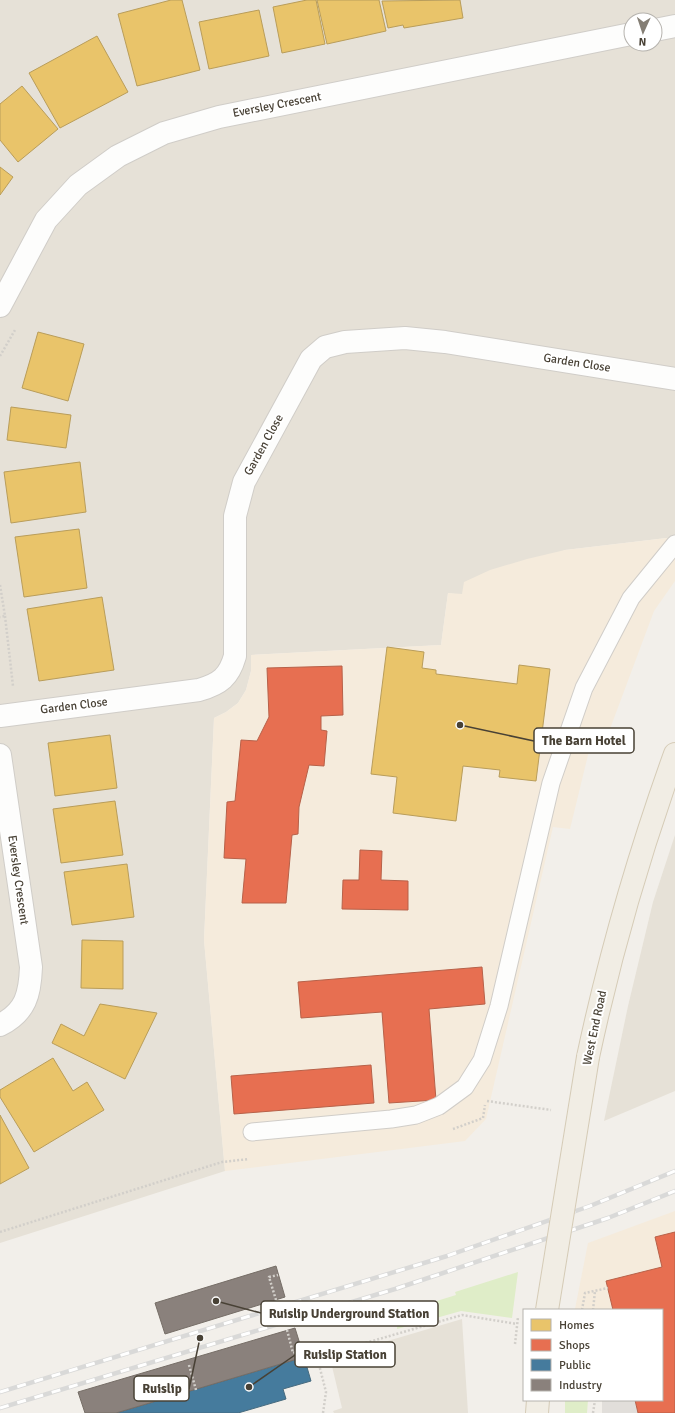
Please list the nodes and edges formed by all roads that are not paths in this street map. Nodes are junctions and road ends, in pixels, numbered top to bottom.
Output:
1 (675, 26) edge
2 (663, 28) edge
3 (623, 36) edge
4 (0, 306) edge
5 (675, 379) edge
6 (675, 544) edge
7 (0, 716) edge
8 (675, 754) edge
9 (0, 755) edge
10 (0, 1025) edge
11 (252, 1132) dead end
12 (547, 1309) edge
13 (538, 1401) edge
14 (537, 1413) edge

1 - 2 street
3 - 4 street, Eversley Crescent
5 - 7 street, Garden Close
6 - 11 lane
8 - 12 main road, West End Road, bridge
9 - 10 street, Eversley Crescent
13 - 14 main road

